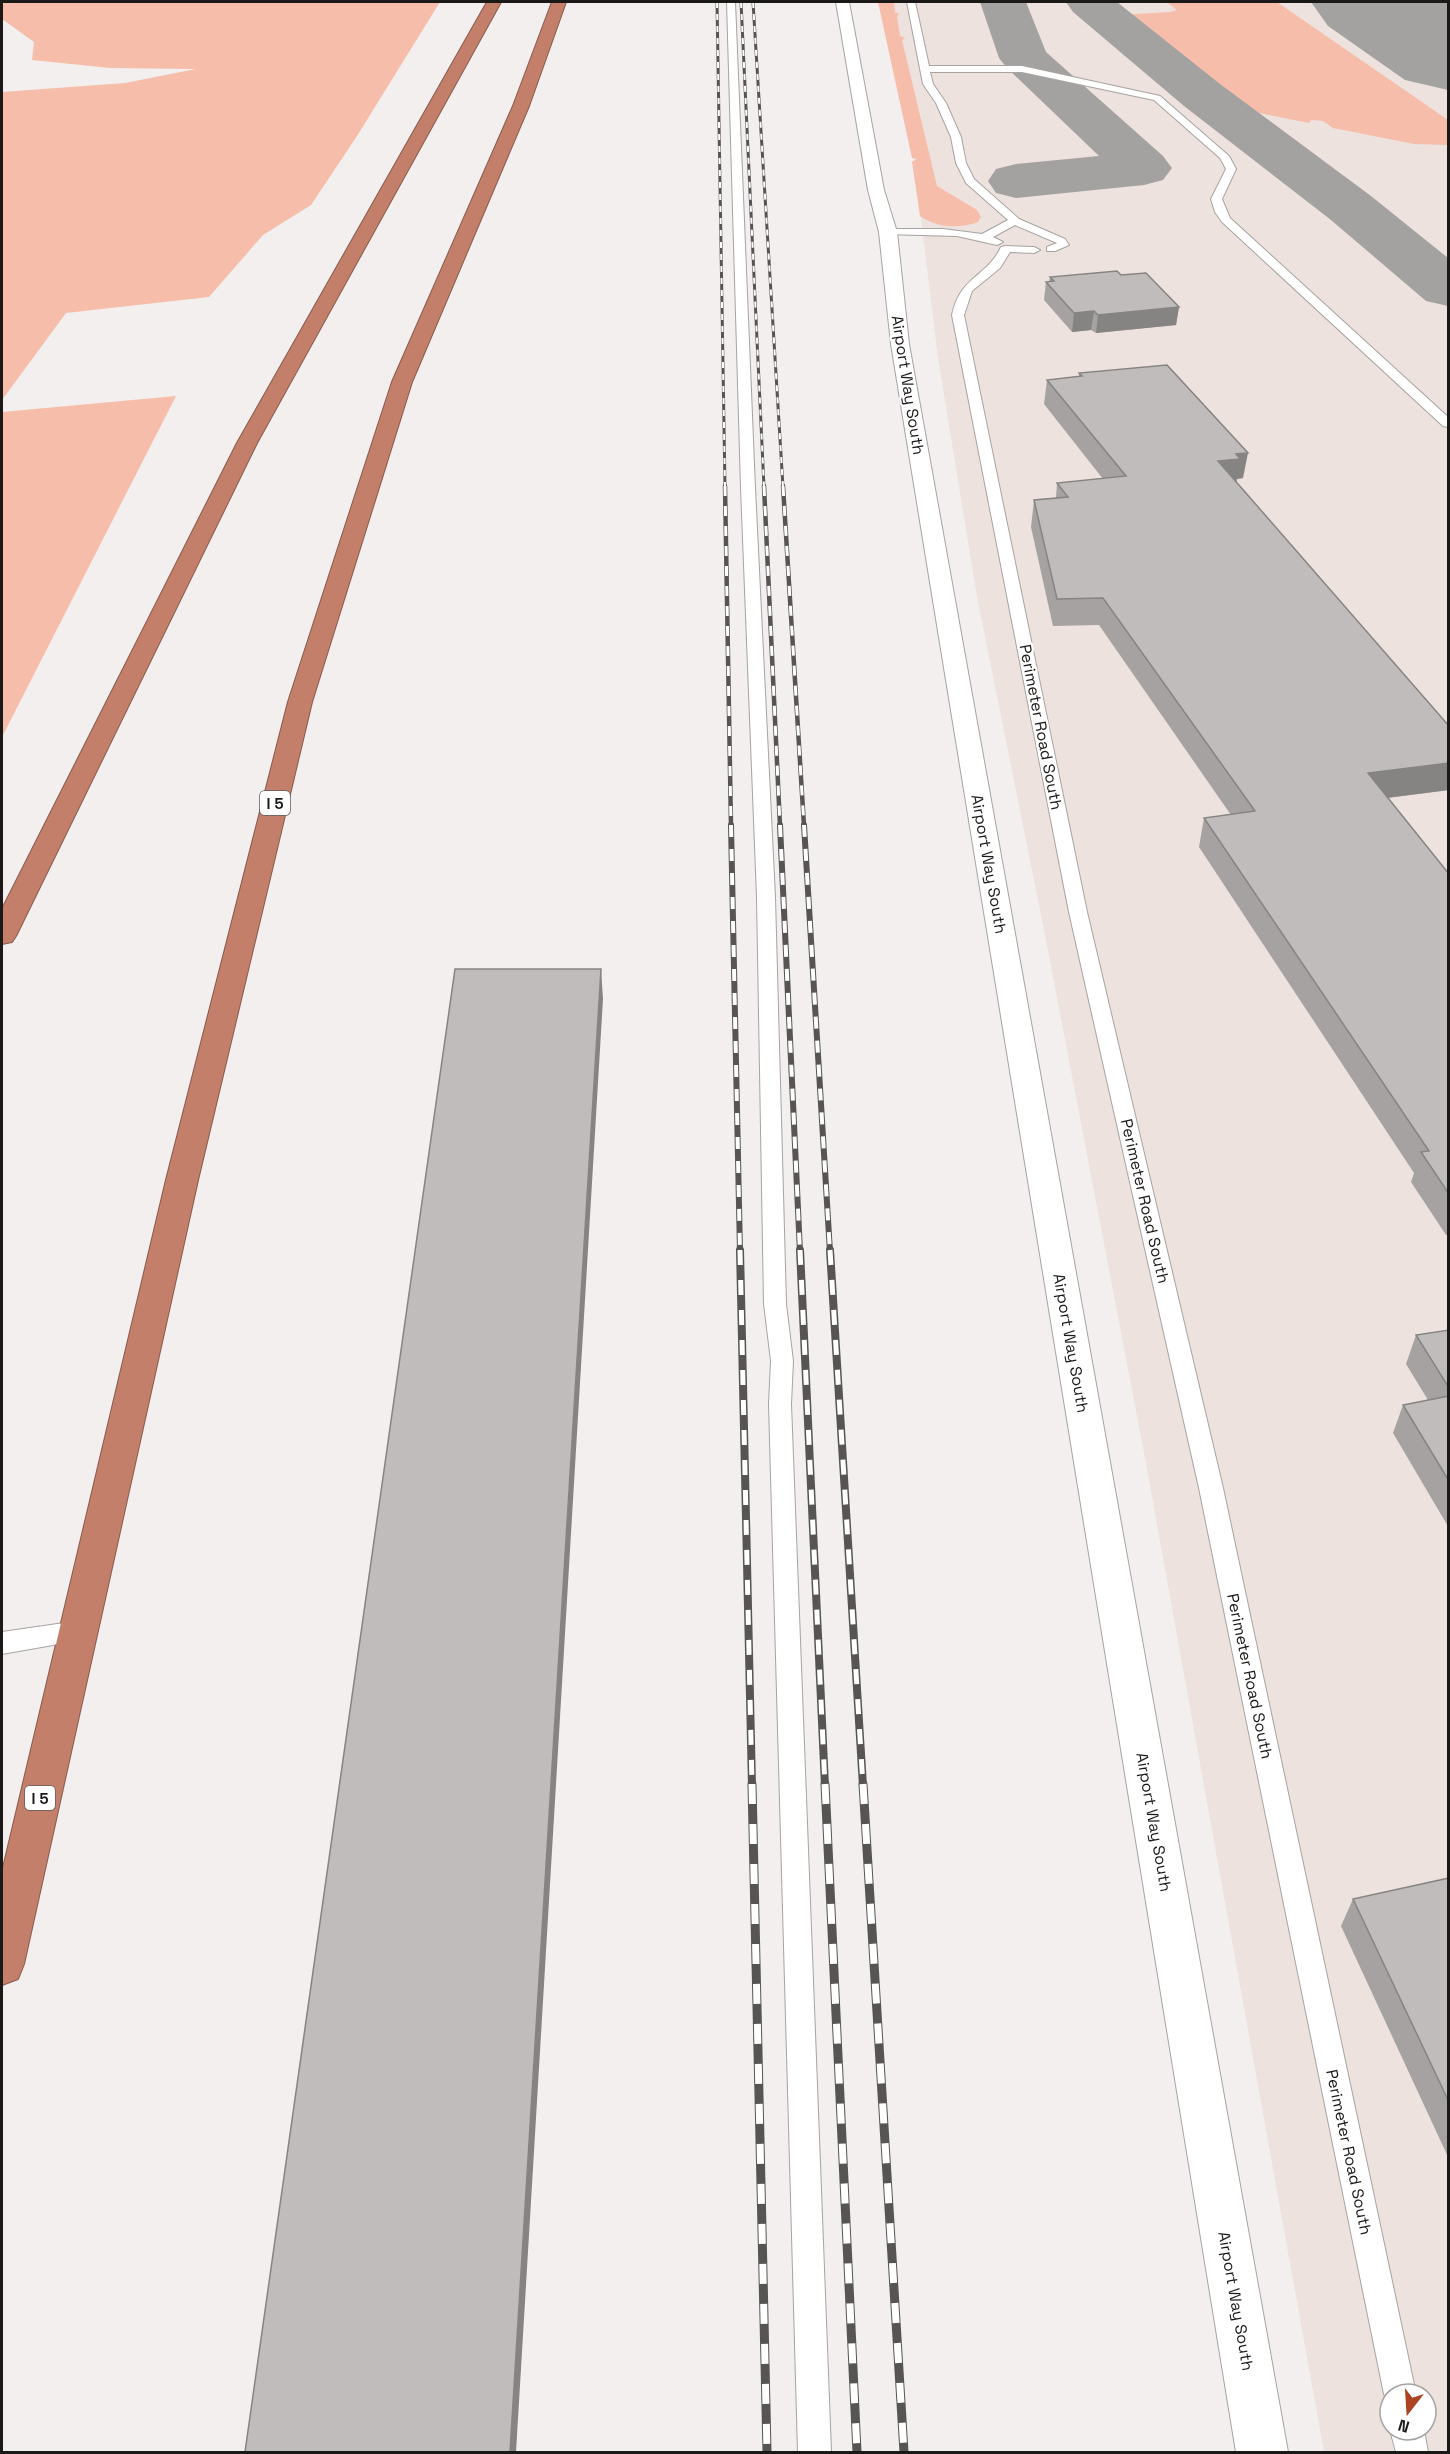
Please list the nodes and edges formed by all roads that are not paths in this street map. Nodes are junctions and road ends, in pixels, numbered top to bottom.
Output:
1 (494, 2) edge
2 (559, 2) edge
3 (731, 2) edge
4 (843, 2) edge
5 (911, 2) edge
6 (926, 74) junction
7 (891, 216) junction
8 (1015, 221) junction
9 (985, 237) junction
10 (1005, 249) junction
11 (1051, 249) dead end
12 (1034, 250) dead end
13 (1449, 423) edge
14 (2, 936) edge
15 (78, 1632) junction
16 (2, 1643) edge
17 (2, 1964) edge
18 (1397, 2382) edge
19 (815, 2452) edge
20 (1262, 2452) edge

1 - 14 highway
2 - 15 highway, I 5
3 - 19 lane
4 - 7 main road, Airport Way South
5 - 6 lane
6 - 8 lane
6 - 13 lane
7 - 9 lane
7 - 20 main road, Airport Way South
8 - 9 lane
8 - 11 lane
9 - 10 lane
10 - 12 lane
10 - 18 lane, Perimeter Road South
15 - 16 lane
15 - 17 highway, I 5

